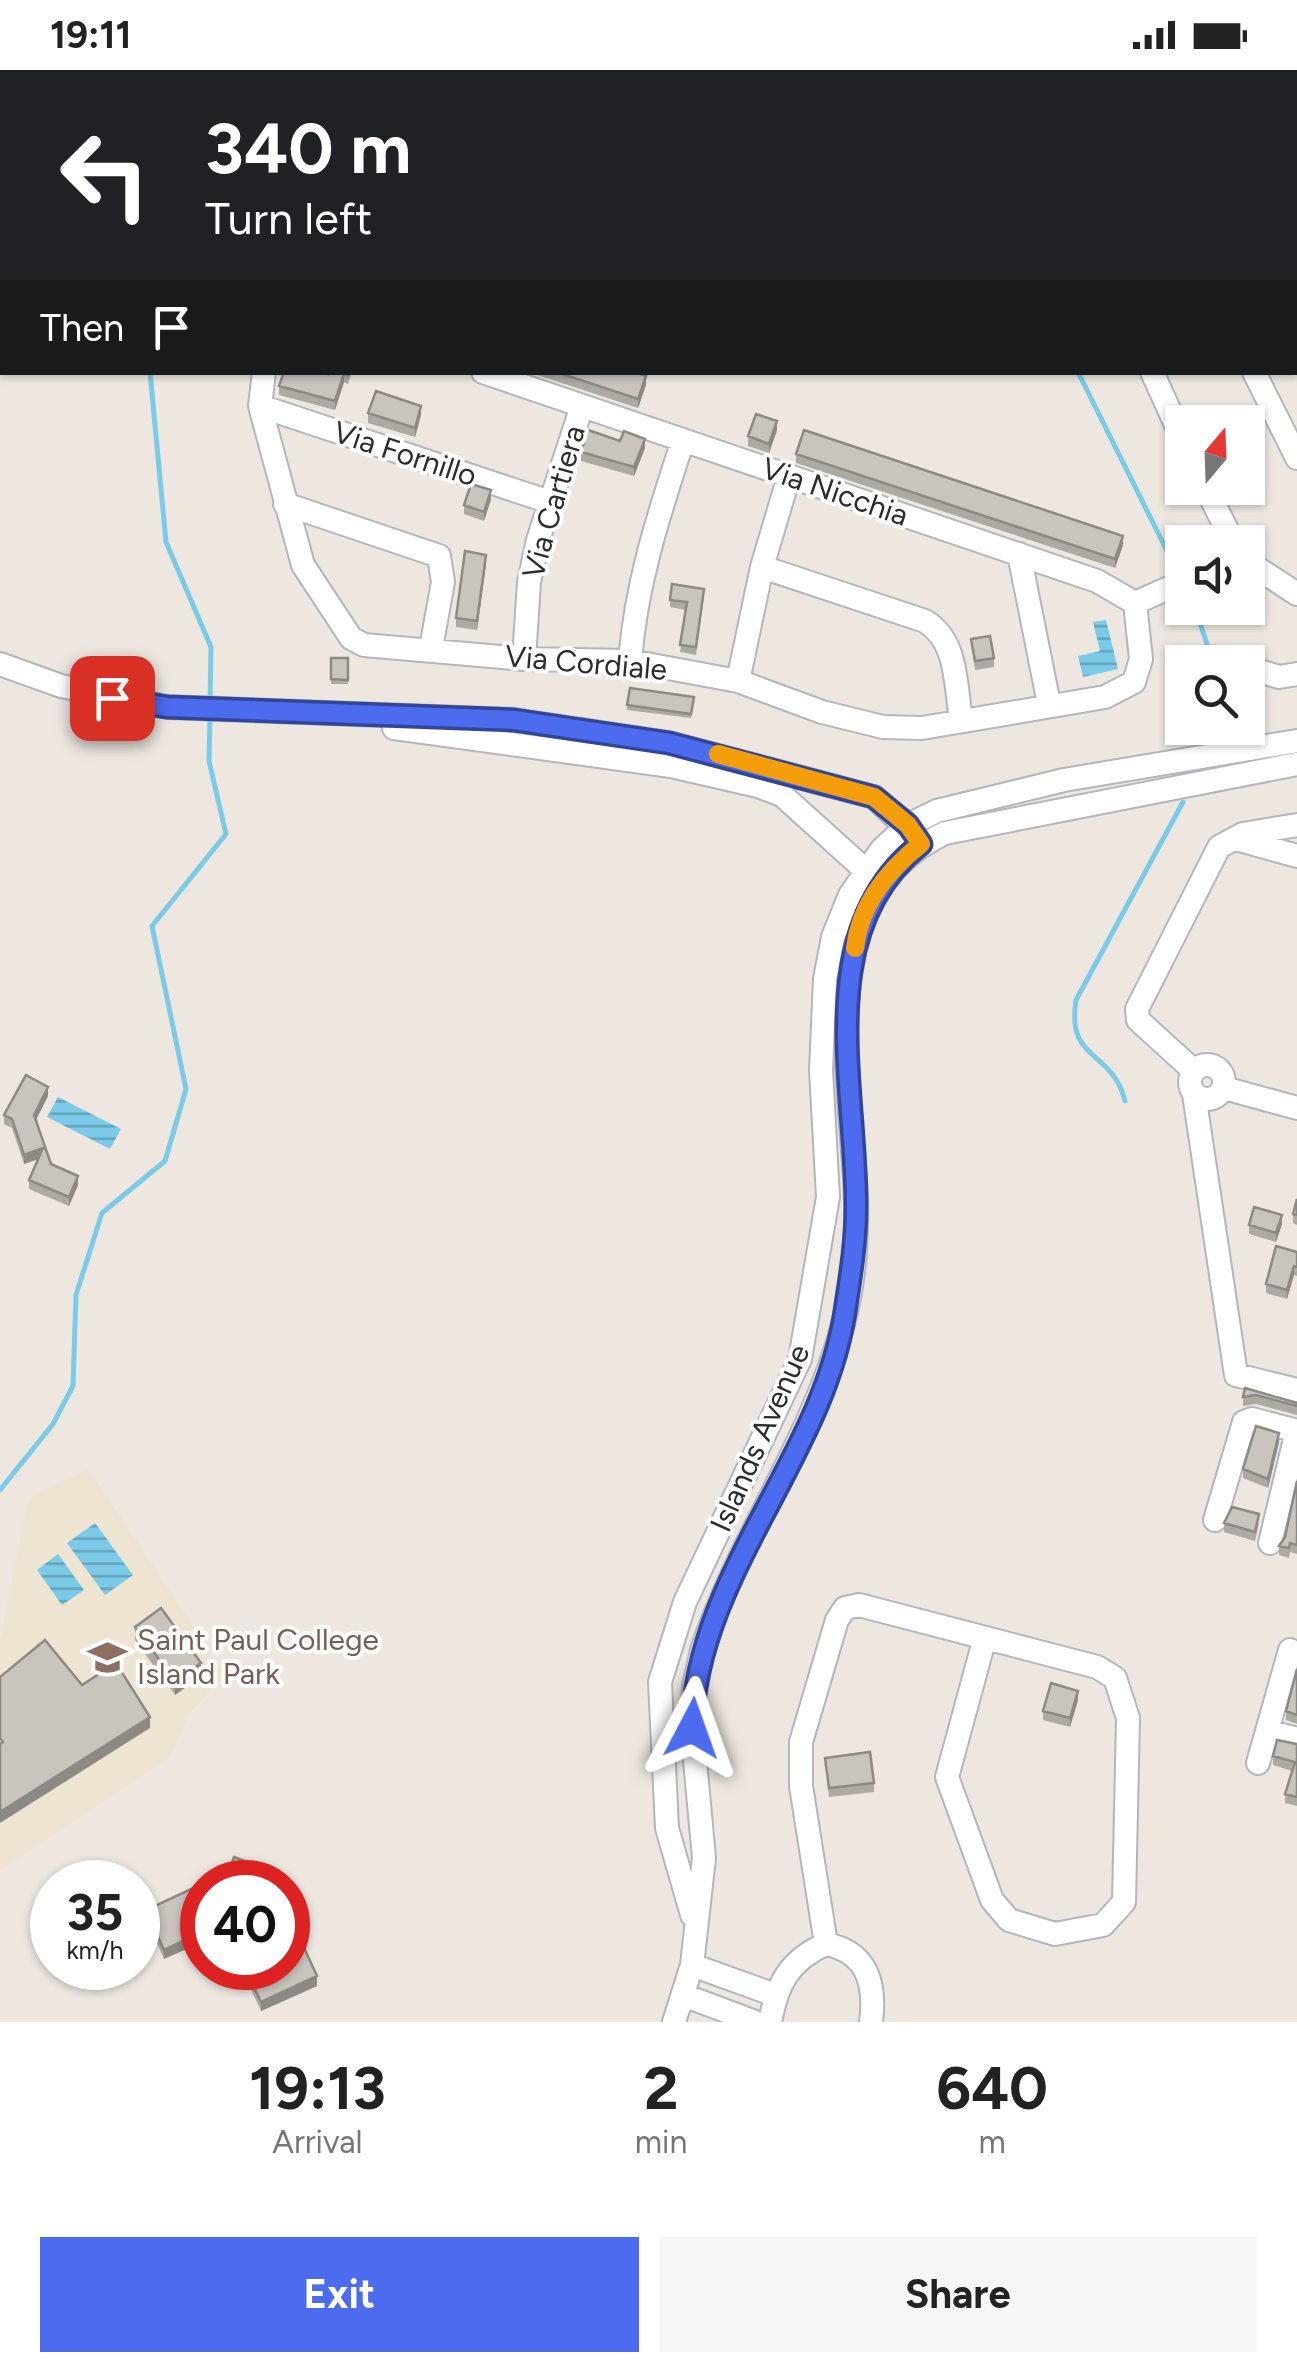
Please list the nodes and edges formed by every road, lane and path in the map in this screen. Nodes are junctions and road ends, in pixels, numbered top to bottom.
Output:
1 (264, 375) edge
2 (492, 375) edge
3 (1153, 375) edge
4 (1256, 375) edge
5 (1167, 405) edge
6 (260, 406) junction
7 (582, 406) junction
8 (683, 440) junction
9 (1297, 458) edge
10 (789, 476) junction
11 (550, 502) junction
12 (285, 504) junction
13 (1019, 554) junction
14 (762, 567) junction
15 (1265, 573) edge
16 (1165, 590) edge
17 (1297, 594) edge
18 (1135, 603) junction
19 (431, 648) junction
20 (524, 659) junction
21 (630, 661) junction
22 (0, 664) edge
23 (1265, 672) edge
24 (1297, 674) edge
25 (738, 681) junction
26 (1049, 704) junction
27 (961, 720) junction
28 (1297, 741) edge
29 (1297, 764) edge
30 (786, 785) junction
31 (1297, 824) edge
32 (914, 834) junction
33 (1233, 838) junction
34 (1297, 856) edge
35 (873, 877) junction
36 (1193, 1070) junction
37 (1224, 1088) junction
38 (1194, 1094) junction
39 (1297, 1108) edge
40 (1297, 1390) edge
41 (1297, 1431) edge
42 (1215, 1520) dead end
43 (1270, 1543) dead end
44 (984, 1640) junction
45 (1290, 1650) dead end
46 (1267, 1731) junction
47 (1297, 1739) edge
48 (1258, 1763) dead end
49 (694, 1923) junction
50 (826, 1944) junction
51 (692, 1965) junction
52 (775, 1994) junction
53 (686, 1996) junction
54 (674, 2022) edge
55 (755, 2022) edge
56 (770, 2022) edge
57 (871, 2022) edge

1 - 6 street, Via Cordiale
2 - 7 street, Via Nicchia
3 - 5 street
4 - 9 street
6 - 11 street, Via Fornillo
6 - 12 street, Via Cordiale
7 - 8 street, Via Nicchia
7 - 11 street, Via Cartiera
8 - 10 street, Via Nicchia
8 - 21 street
10 - 13 street, Via Nicchia
10 - 14 street
11 - 20 street, Via Cartiera
12 - 19 street, Via Cordiale
12 - 19 street
13 - 18 street, Via Nicchia
13 - 26 street
14 - 25 street
14 - 27 street
15 - 17 street
16 - 18 street
18 - 26 street, Via Cordiale
19 - 20 street, Via Cordiale
20 - 21 street, Via Cordiale
21 - 25 street, Via Cordiale
22 - 30 street
23 - 24 street
25 - 27 street, Via Cordiale
26 - 27 street, Via Cordiale
28 - 32 street, Islands Avenue
29 - 32 street, Islands Avenue
30 - 32 street
30 - 35 street
31 - 33 street
32 - 35 street, Islands Avenue
33 - 34 street
33 - 36 street
35 - 49 street, Islands Avenue
35 - 49 street, Islands Avenue
36 - 37 street
36 - 38 street
37 - 38 street
37 - 39 street
38 - 40 street
41 - 42 street
41 - 43 street
44 - 44 street
44 - 50 street
45 - 46 street
46 - 47 street
46 - 48 street
49 - 51 street, Islands Avenue
50 - 52 street
50 - 57 street
51 - 52 street
51 - 53 street, Islands Avenue
52 - 56 street
53 - 54 street, Islands Avenue
53 - 55 street

